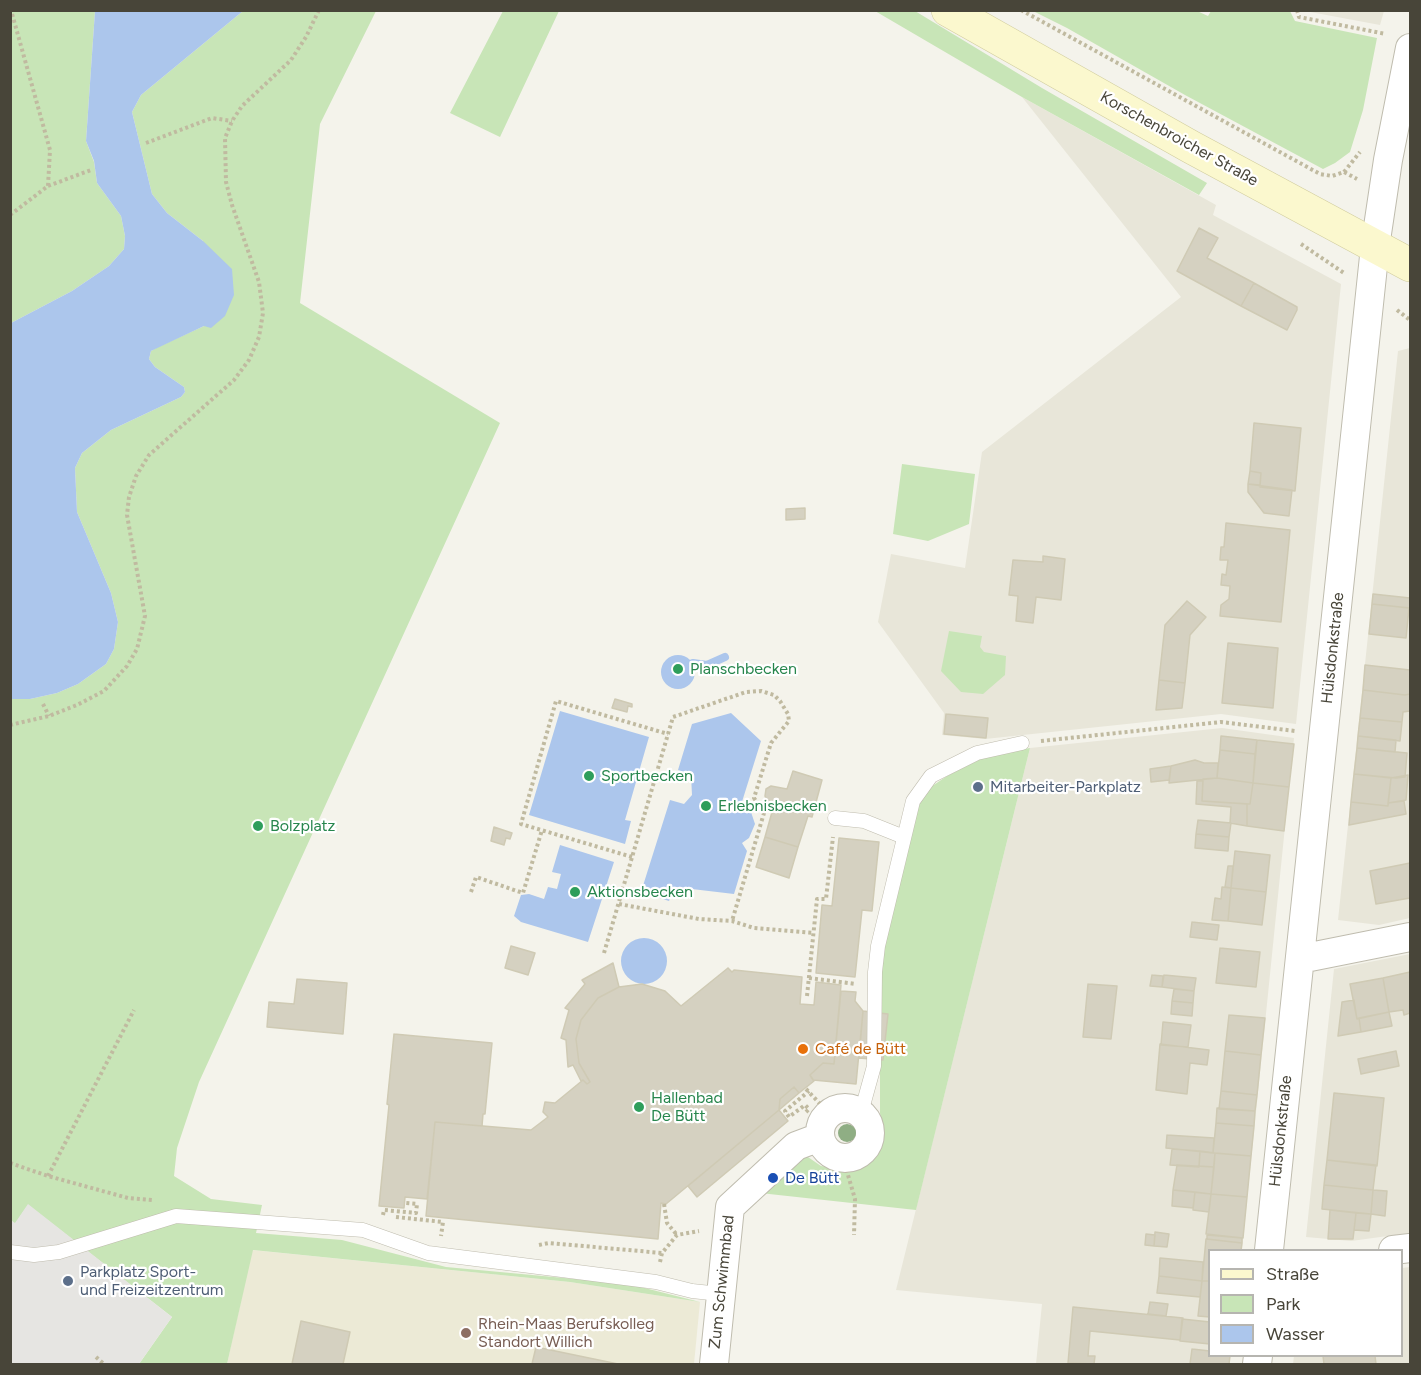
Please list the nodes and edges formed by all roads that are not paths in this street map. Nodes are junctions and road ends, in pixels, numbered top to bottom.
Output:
1 (948, 10) edge
2 (1402, 42) edge
3 (1375, 247) junction
4 (1410, 265) edge
5 (1022, 743) road end
6 (835, 818) road end
7 (904, 837) junction
8 (1410, 937) edge
9 (1300, 959) junction
10 (861, 1113) junction
11 (823, 1124) junction
12 (1269, 1249) edge
13 (10, 1251) edge
14 (720, 1294) junction
15 (714, 1365) edge

1 - 3 main road, Korschenbroicher Straße
2 - 3 street, Hülsdonkstraße
3 - 4 main road, Korschenbroicher Straße
3 - 9 street, Hülsdonkstraße
5 - 7 lane
6 - 7 lane
7 - 10 lane
8 - 9 street
9 - 12 street, Hülsdonkstraße
10 - 11 street
10 - 11 street
11 - 14 street, Zum Schwimmbad
13 - 14 lane
14 - 15 street, Zum Schwimmbad

